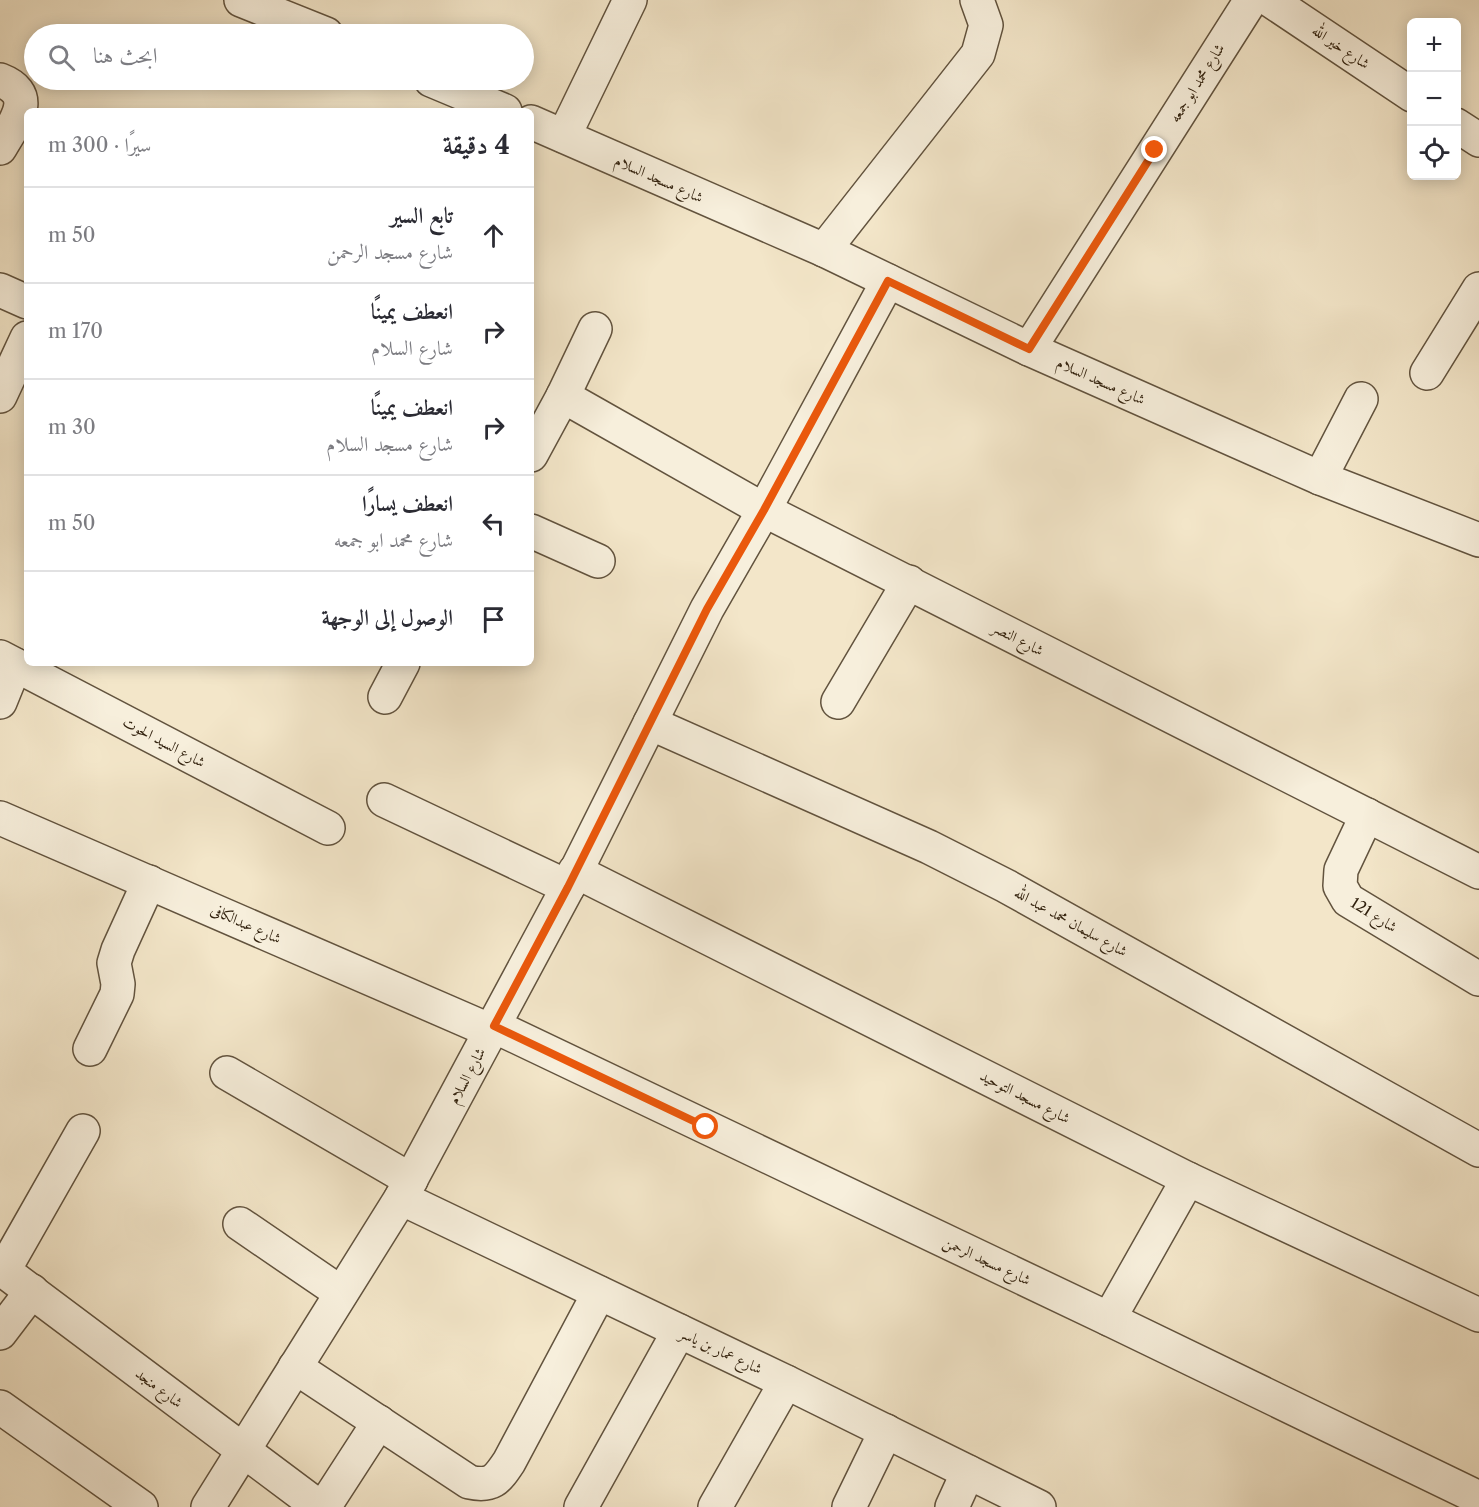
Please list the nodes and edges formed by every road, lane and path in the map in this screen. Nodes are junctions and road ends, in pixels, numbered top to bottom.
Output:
1 (242, 0) edge
2 (630, 0) edge
3 (977, 0) edge
4 (1251, 0) edge
5 (1270, 0) edge
6 (279, 7) edge
7 (309, 24) edge
8 (0, 80) edge
9 (455, 90) edge
10 (1407, 92) edge
11 (498, 108) edge
12 (534, 123) edge
13 (1458, 126) edge
14 (564, 136) junction
15 (1479, 140) edge
16 (0, 148) edge
17 (824, 250) junction
18 (888, 281) junction
19 (1479, 289) edge
20 (0, 290) edge
21 (24, 301) edge
22 (595, 329) dead end
23 (24, 344) edge
24 (1029, 349) junction
25 (1427, 373) dead end
26 (0, 396) edge
27 (563, 396) junction
28 (1361, 399) dead end
29 (534, 449) edge
30 (1320, 478) junction
31 (764, 510) junction
32 (534, 532) edge
33 (1479, 540) edge
34 (598, 561) dead end
35 (909, 582) junction
36 (8, 661) edge
37 (401, 666) edge
38 (385, 697) dead end
39 (0, 702) edge
40 (838, 702) dead end
41 (650, 723) junction
42 (384, 800) dead end
43 (1367, 815) junction
44 (0, 818) edge
45 (328, 828) dead end
46 (1477, 868) edge
47 (571, 879) junction
48 (149, 882) junction
49 (1479, 979) edge
50 (493, 1029) junction
51 (90, 1049) dead end
52 (227, 1073) dead end
53 (83, 1131) dead end
54 (1479, 1150) edge
55 (1188, 1179) junction
56 (406, 1189) junction
57 (240, 1224) dead end
58 (2, 1269) edge
59 (32, 1291) junction
60 (341, 1293) junction
61 (600, 1293) junction
62 (1479, 1315) edge
63 (1109, 1319) junction
64 (680, 1331) junction
65 (0, 1333) edge
66 (295, 1367) junction
67 (786, 1382) junction
68 (0, 1407) edge
69 (379, 1422) junction
70 (886, 1431) junction
71 (243, 1452) junction
72 (968, 1472) junction
73 (1479, 1498) edge
74 (141, 1507) edge
75 (208, 1507) edge
76 (319, 1507) edge
77 (324, 1507) edge
78 (581, 1507) edge
79 (715, 1507) edge
80 (849, 1507) edge
81 (952, 1507) edge
82 (1039, 1507) edge

1 - 6 street
2 - 14 street
3 - 17 street
4 - 24 street, شارع محمد ابو جمعه
5 - 10 street, شارع خير الله
6 - 7 street
8 - 16 street
9 - 11 street
12 - 14 street, شارع مسجد السلام
13 - 15 street
14 - 17 street, شارع مسجد السلام
17 - 18 street, شارع مسجد السلام
18 - 24 street, شارع مسجد السلام
18 - 31 street, شارع السلام
19 - 25 street
20 - 21 street
22 - 27 street
23 - 26 street
24 - 30 street, شارع مسجد السلام
27 - 29 street
27 - 31 street, شارع النصر
28 - 30 street
30 - 33 street, شارع مسجد السلام
31 - 35 street, شارع النصر
31 - 41 street, شارع السلام
32 - 34 street
35 - 40 street
35 - 43 street, شارع النصر
36 - 39 street
36 - 45 street, شارع السيد الحوت
37 - 38 street
41 - 47 street, شارع السلام
41 - 54 street, شارع سليمان محمد عبد الله
42 - 47 street, شارع مسجد التوحيد
43 - 46 street, شارع النصر
43 - 49 street, شارع 121
44 - 48 street, شارع عبدالكافى
47 - 50 street, شارع السلام
47 - 55 street, شارع مسجد التوحيد
48 - 50 street, شارع عبدالكافى
48 - 51 street
50 - 56 street, شارع السلام
50 - 63 street, شارع مسجد الرحمن
52 - 56 street, شارع عمار بن ياسر
53 - 58 street
55 - 62 street, شارع مسجد التوحيد
55 - 63 street
56 - 60 street, شارع السلام
56 - 61 street, شارع عمار بن ياسر
57 - 60 street
58 - 59 street, شارع منجد
59 - 65 street
59 - 71 street, شارع منجد
60 - 66 street, شارع السلام
61 - 64 street, شارع عمار بن ياسر
61 - 69 street
63 - 73 street, شارع مسجد الرحمن
64 - 67 street, شارع عمار بن ياسر
64 - 78 street
66 - 69 street
66 - 71 street, شارع السلام
67 - 70 street, شارع عمار بن ياسر
67 - 79 street
68 - 74 street
69 - 77 street
70 - 72 street, شارع عمار بن ياسر
70 - 80 street
71 - 75 street, شارع السلام
71 - 76 street, شارع منجد
72 - 81 street
72 - 82 street, شارع عمار بن ياسر

